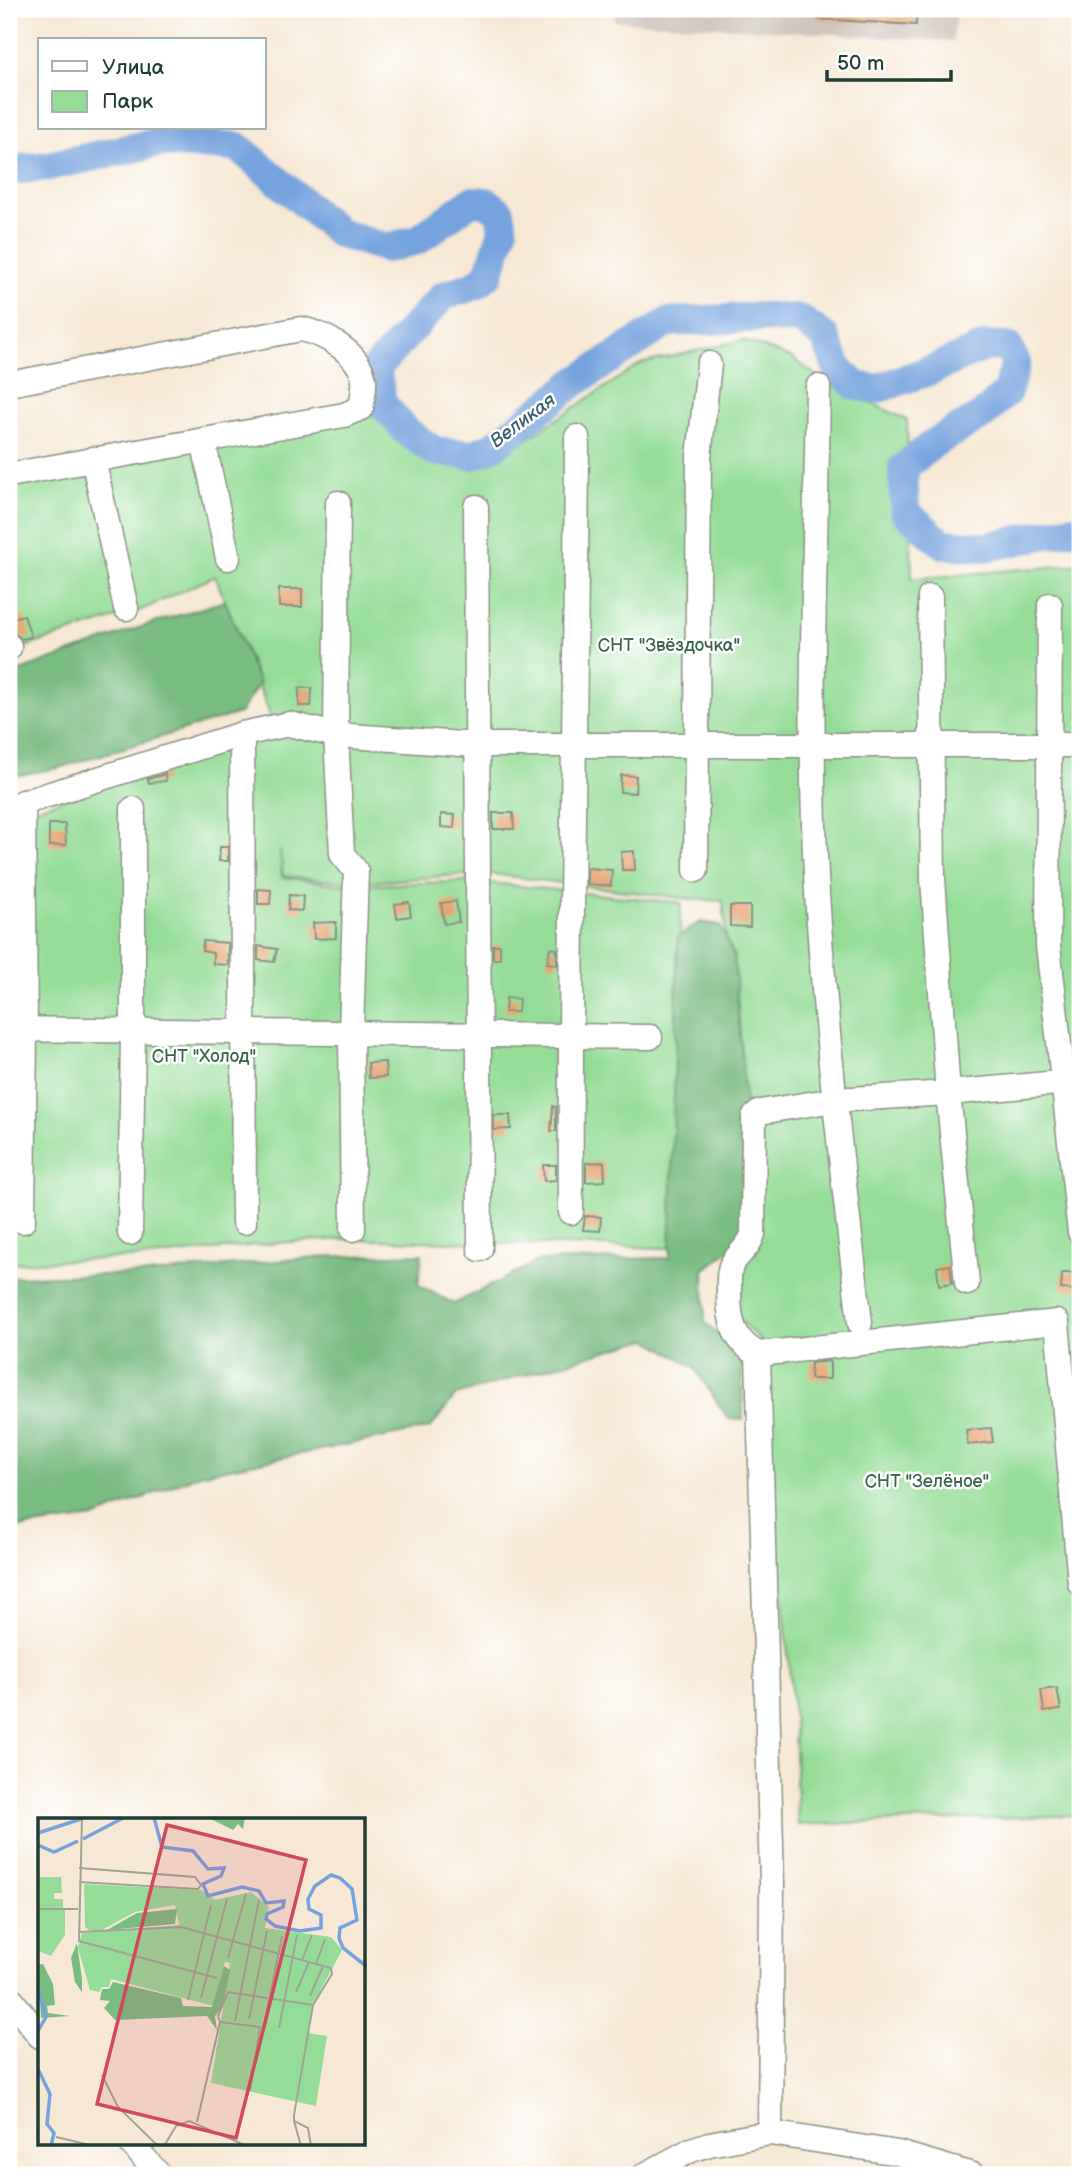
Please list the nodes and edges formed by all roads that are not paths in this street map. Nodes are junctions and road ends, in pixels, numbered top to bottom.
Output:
1 (709, 364) dead end
2 (9, 384) edge
3 (818, 387) dead end
4 (577, 437) dead end
5 (202, 440) junction
6 (93, 459) junction
7 (9, 475) edge
8 (338, 503) dead end
9 (476, 507) dead end
10 (228, 558) dead end
11 (930, 597) dead end
12 (1050, 605) dead end
13 (126, 608) dead end
14 (242, 734) junction
15 (336, 736) junction
16 (576, 744) junction
17 (697, 744) junction
18 (932, 744) junction
19 (476, 745) junction
20 (1050, 745) junction
21 (1080, 745) edge
22 (812, 747) junction
23 (16, 804) edge
24 (133, 808) dead end
25 (696, 870) dead end
26 (17, 1029) edge
27 (134, 1031) junction
28 (242, 1032) junction
29 (351, 1033) junction
30 (480, 1036) junction
31 (570, 1037) junction
32 (650, 1037) dead end
33 (1072, 1082) edge
34 (948, 1093) junction
35 (834, 1100) junction
36 (571, 1212) dead end
37 (23, 1222) dead end
38 (244, 1222) dead end
39 (353, 1229) dead end
40 (1080, 1232) edge
41 (130, 1233) dead end
42 (480, 1249) dead end
43 (967, 1283) dead end
44 (860, 1324) dead end
45 (758, 1354) junction
46 (1080, 1583) edge
47 (9, 1997) edge
48 (9, 2027) edge
49 (38, 2034) edge
50 (770, 2133) junction
51 (134, 2146) edge
52 (159, 2175) edge
53 (645, 2175) edge
54 (973, 2175) edge

1 - 17 street
2 - 5 street
3 - 22 street
4 - 16 street
5 - 6 street
5 - 10 street
6 - 7 street
6 - 13 street
8 - 15 street
9 - 19 street
11 - 18 street
12 - 20 street
14 - 15 street
14 - 23 street
14 - 28 street
15 - 19 street
15 - 29 street
16 - 17 street
16 - 19 street
16 - 31 street
17 - 22 street
17 - 25 street
18 - 20 street
18 - 22 street
18 - 34 street
19 - 30 street
20 - 21 street
20 - 33 street
22 - 35 street
23 - 26 street
24 - 27 street
26 - 27 street
26 - 37 street
27 - 28 street
27 - 41 street
28 - 29 street
28 - 38 street
29 - 30 street
29 - 39 street
30 - 31 street
30 - 42 street
31 - 32 street
31 - 36 street
33 - 34 street
33 - 40 street
34 - 35 street
34 - 43 street
35 - 44 street
35 - 45 street
45 - 46 street
45 - 50 street
47 - 49 street
48 - 49 street
50 - 53 street
50 - 54 street
51 - 52 street

